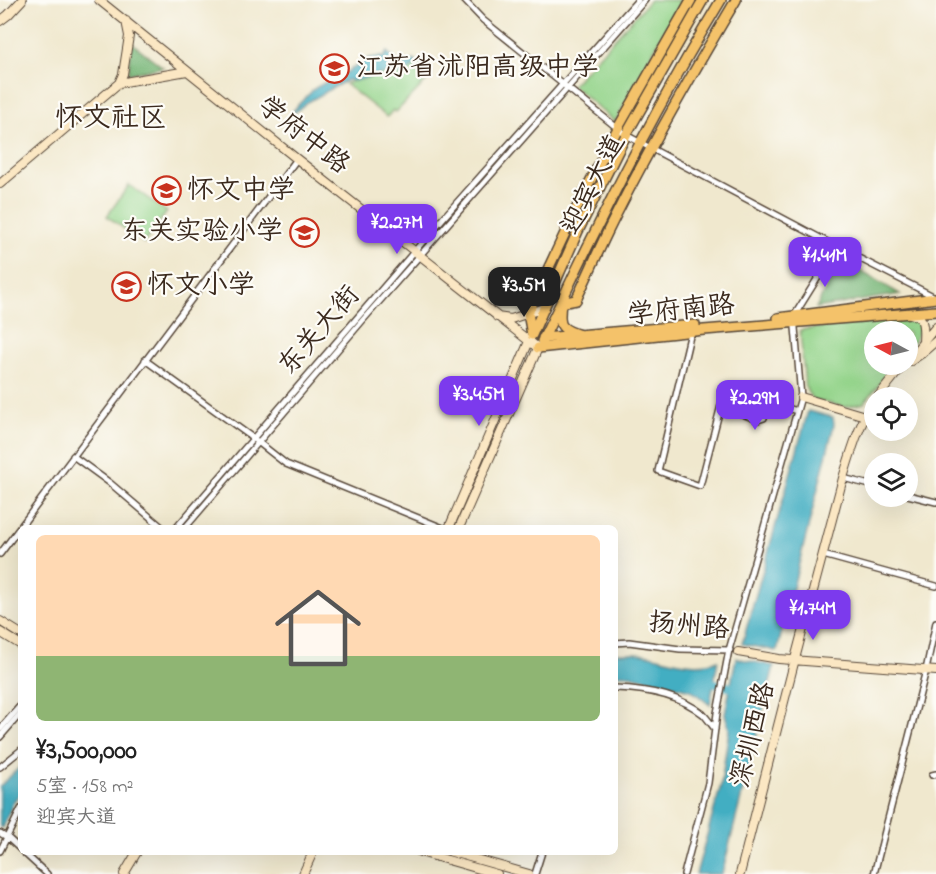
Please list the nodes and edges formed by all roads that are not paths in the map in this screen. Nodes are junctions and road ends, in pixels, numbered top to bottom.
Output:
1 (22, 0) edge
2 (99, 0) edge
3 (464, 0) edge
4 (638, 0) edge
5 (645, 0) edge
6 (691, 0) edge
7 (703, 0) edge
8 (721, 0) edge
9 (736, 0) edge
10 (0, 21) edge
11 (126, 21) junction
12 (188, 71) junction
13 (119, 83) junction
14 (565, 85) junction
15 (618, 128) junction
16 (626, 135) junction
17 (640, 143) junction
18 (651, 148) junction
19 (297, 159) junction
20 (0, 184) edge
21 (837, 247) junction
22 (418, 254) junction
23 (936, 298) edge
24 (561, 303) junction
25 (544, 308) junction
26 (936, 311) edge
27 (528, 314) junction
28 (908, 314) junction
29 (497, 317) junction
30 (795, 319) junction
31 (936, 327) edge
32 (691, 332) junction
33 (583, 336) junction
34 (543, 338) junction
35 (531, 339) junction
36 (936, 341) edge
37 (922, 343) junction
38 (538, 348) junction
39 (918, 348) edge
40 (918, 356) edge
41 (145, 360) junction
42 (896, 375) edge
43 (886, 387) edge
44 (801, 397) junction
45 (768, 402) junction
46 (721, 406) junction
47 (797, 411) junction
48 (864, 416) edge
49 (864, 419) edge
50 (255, 440) junction
51 (73, 456) junction
52 (843, 478) junction
53 (864, 483) edge
54 (918, 498) edge
55 (936, 502) edge
56 (22, 525) edge
57 (159, 525) edge
58 (179, 525) edge
59 (186, 525) edge
60 (436, 525) edge
61 (450, 525) edge
62 (460, 525) edge
63 (18, 530) edge
64 (0, 554) edge
65 (823, 555) junction
66 (936, 586) edge
67 (0, 621) edge
68 (936, 622) edge
69 (0, 632) edge
70 (18, 632) edge
71 (18, 643) edge
72 (618, 643) edge
73 (734, 651) junction
74 (795, 659) junction
75 (926, 670) junction
76 (936, 671) edge
77 (618, 688) edge
78 (18, 708) edge
79 (18, 716) edge
80 (0, 729) edge
81 (716, 729) junction
82 (0, 737) edge
83 (18, 752) edge
84 (0, 767) edge
85 (18, 815) edge
86 (0, 833) edge
87 (7, 837) junction
88 (18, 847) edge
89 (0, 851) edge
90 (26, 855) edge
91 (135, 855) edge
92 (312, 855) edge
93 (430, 855) edge
94 (462, 855) edge
95 (541, 855) edge
96 (47, 874) edge
97 (124, 874) edge
98 (303, 874) edge
99 (497, 874) edge
100 (529, 874) edge
101 (535, 874) edge
102 (684, 874) edge
103 (740, 874) edge
104 (874, 874) edge

1 - 10 street
2 - 11 street, 学府中路
3 - 14 street
4 - 14 street, 东关大街
5 - 14 street, 东关大街
6 - 15 main road
7 - 16 main road, 迎宾大道
8 - 17 main road, 迎宾大道
9 - 18 main road
11 - 12 street, 学府中路
11 - 13 street
12 - 13 street
12 - 19 street, 学府中路
13 - 20 street
14 - 15 street
14 - 22 street, 东关大街
15 - 16 street
15 - 27 main road
16 - 17 street
16 - 25 main road, 迎宾大道
17 - 18 street
17 - 24 main road, 迎宾大道
18 - 21 street
18 - 24 main road
19 - 22 street, 学府中路
19 - 41 street
21 - 23 street
21 - 30 street
22 - 29 street, 学府中路
22 - 50 street, 东关大街
23 - 30 main road, 学府南路
24 - 33 main road
24 - 34 main road, 迎宾大道
25 - 27 street
25 - 35 main road, 迎宾大道
26 - 28 main road, 学府南路
27 - 29 street
27 - 35 main road
28 - 30 main road, 学府南路
28 - 37 street
29 - 35 street, 学府中路
30 - 32 main road, 学府南路
30 - 33 main road, 学府南路
30 - 44 street
31 - 37 street, 深圳西路
32 - 38 main road, 学府南路
32 - 46 street
33 - 34 main road, 学府南路
34 - 35 street
34 - 38 main road, 迎宾大道
35 - 38 street
35 - 61 street, 迎宾大道
36 - 40 street
37 - 39 street, 深圳西路
38 - 62 street, 迎宾大道
41 - 50 street
41 - 51 street
42 - 43 street, 深圳西路
44 - 47 street
44 - 48 street
45 - 46 street
45 - 46 street
45 - 47 street
47 - 73 street
49 - 52 street, 深圳西路
50 - 58 street, 东关大街
50 - 59 street, 东关大街
50 - 60 street
51 - 56 street
51 - 57 street
52 - 53 street
52 - 65 street, 深圳西路
54 - 55 street
63 - 64 street
65 - 66 street
65 - 74 street, 深圳西路
67 - 70 street
68 - 75 street
69 - 71 street
72 - 73 street, 扬州路
73 - 74 street, 扬州路
73 - 81 street
74 - 75 street, 扬州路
74 - 103 street, 深圳西路
75 - 76 street, 扬州路
75 - 104 street
77 - 81 street
78 - 80 street
79 - 82 street
81 - 102 street
83 - 84 street
85 - 87 street
86 - 87 street
87 - 88 street
87 - 89 street
90 - 96 street
91 - 97 street
92 - 98 street
93 - 99 street
94 - 100 street
95 - 101 street

